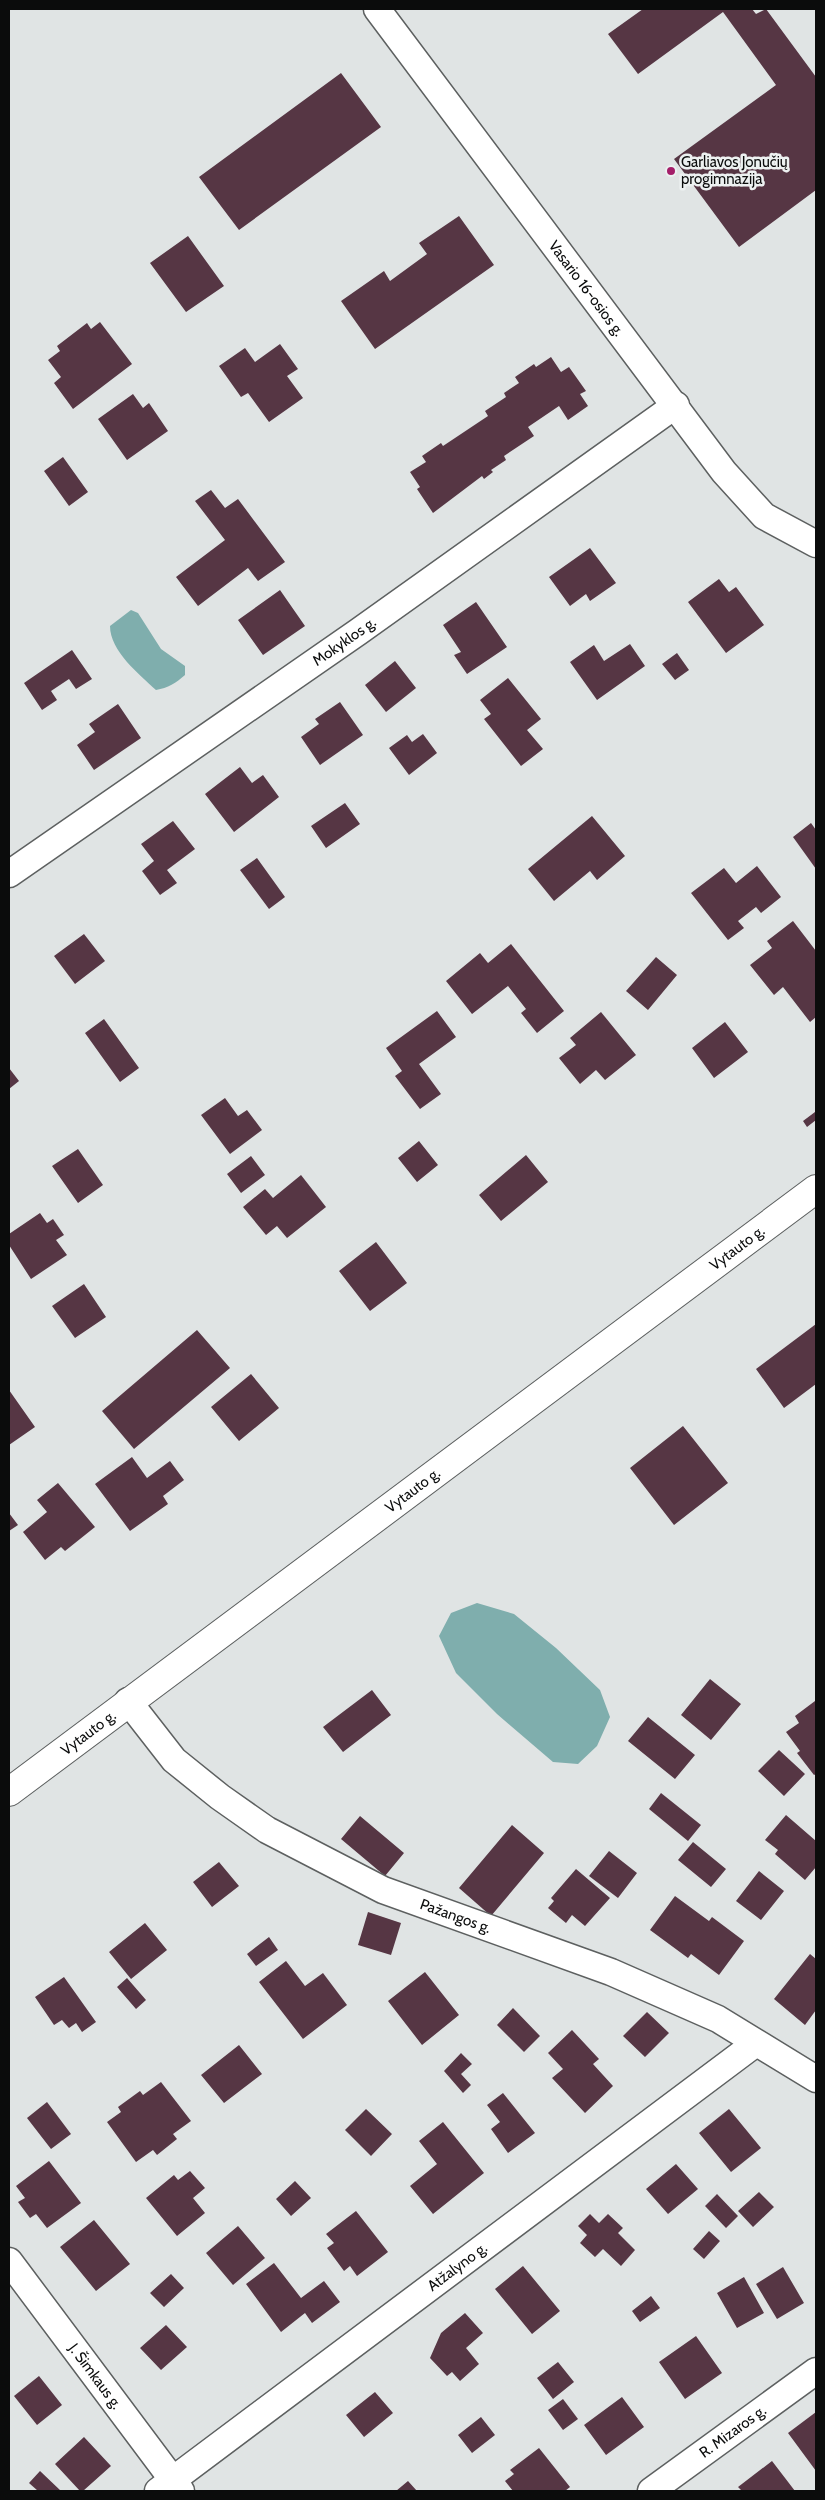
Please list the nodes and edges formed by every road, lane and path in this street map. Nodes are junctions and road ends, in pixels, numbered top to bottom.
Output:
1 (377, 9) edge
2 (676, 405) junction
3 (816, 544) edge
4 (9, 874) edge
5 (816, 1189) edge
6 (128, 1701) junction
7 (9, 1792) edge
8 (756, 2042) junction
9 (816, 2079) edge
10 (9, 2261) edge
11 (816, 2371) edge
12 (170, 2488) edge
13 (651, 2491) edge

1 - 2 street, Vasario 16-osios g.
2 - 3 street, Vasario 16-osios g.
2 - 4 street, Mokyklos g.
5 - 6 main road, Vytauto g.
6 - 7 main road, Vytauto g.
6 - 8 street, Pažangos g.
8 - 9 street, Pažangos g.
8 - 12 street, Atžalyno g.
10 - 12 street, J. Šimkaus g.
11 - 13 street, R. Mizaros g.

